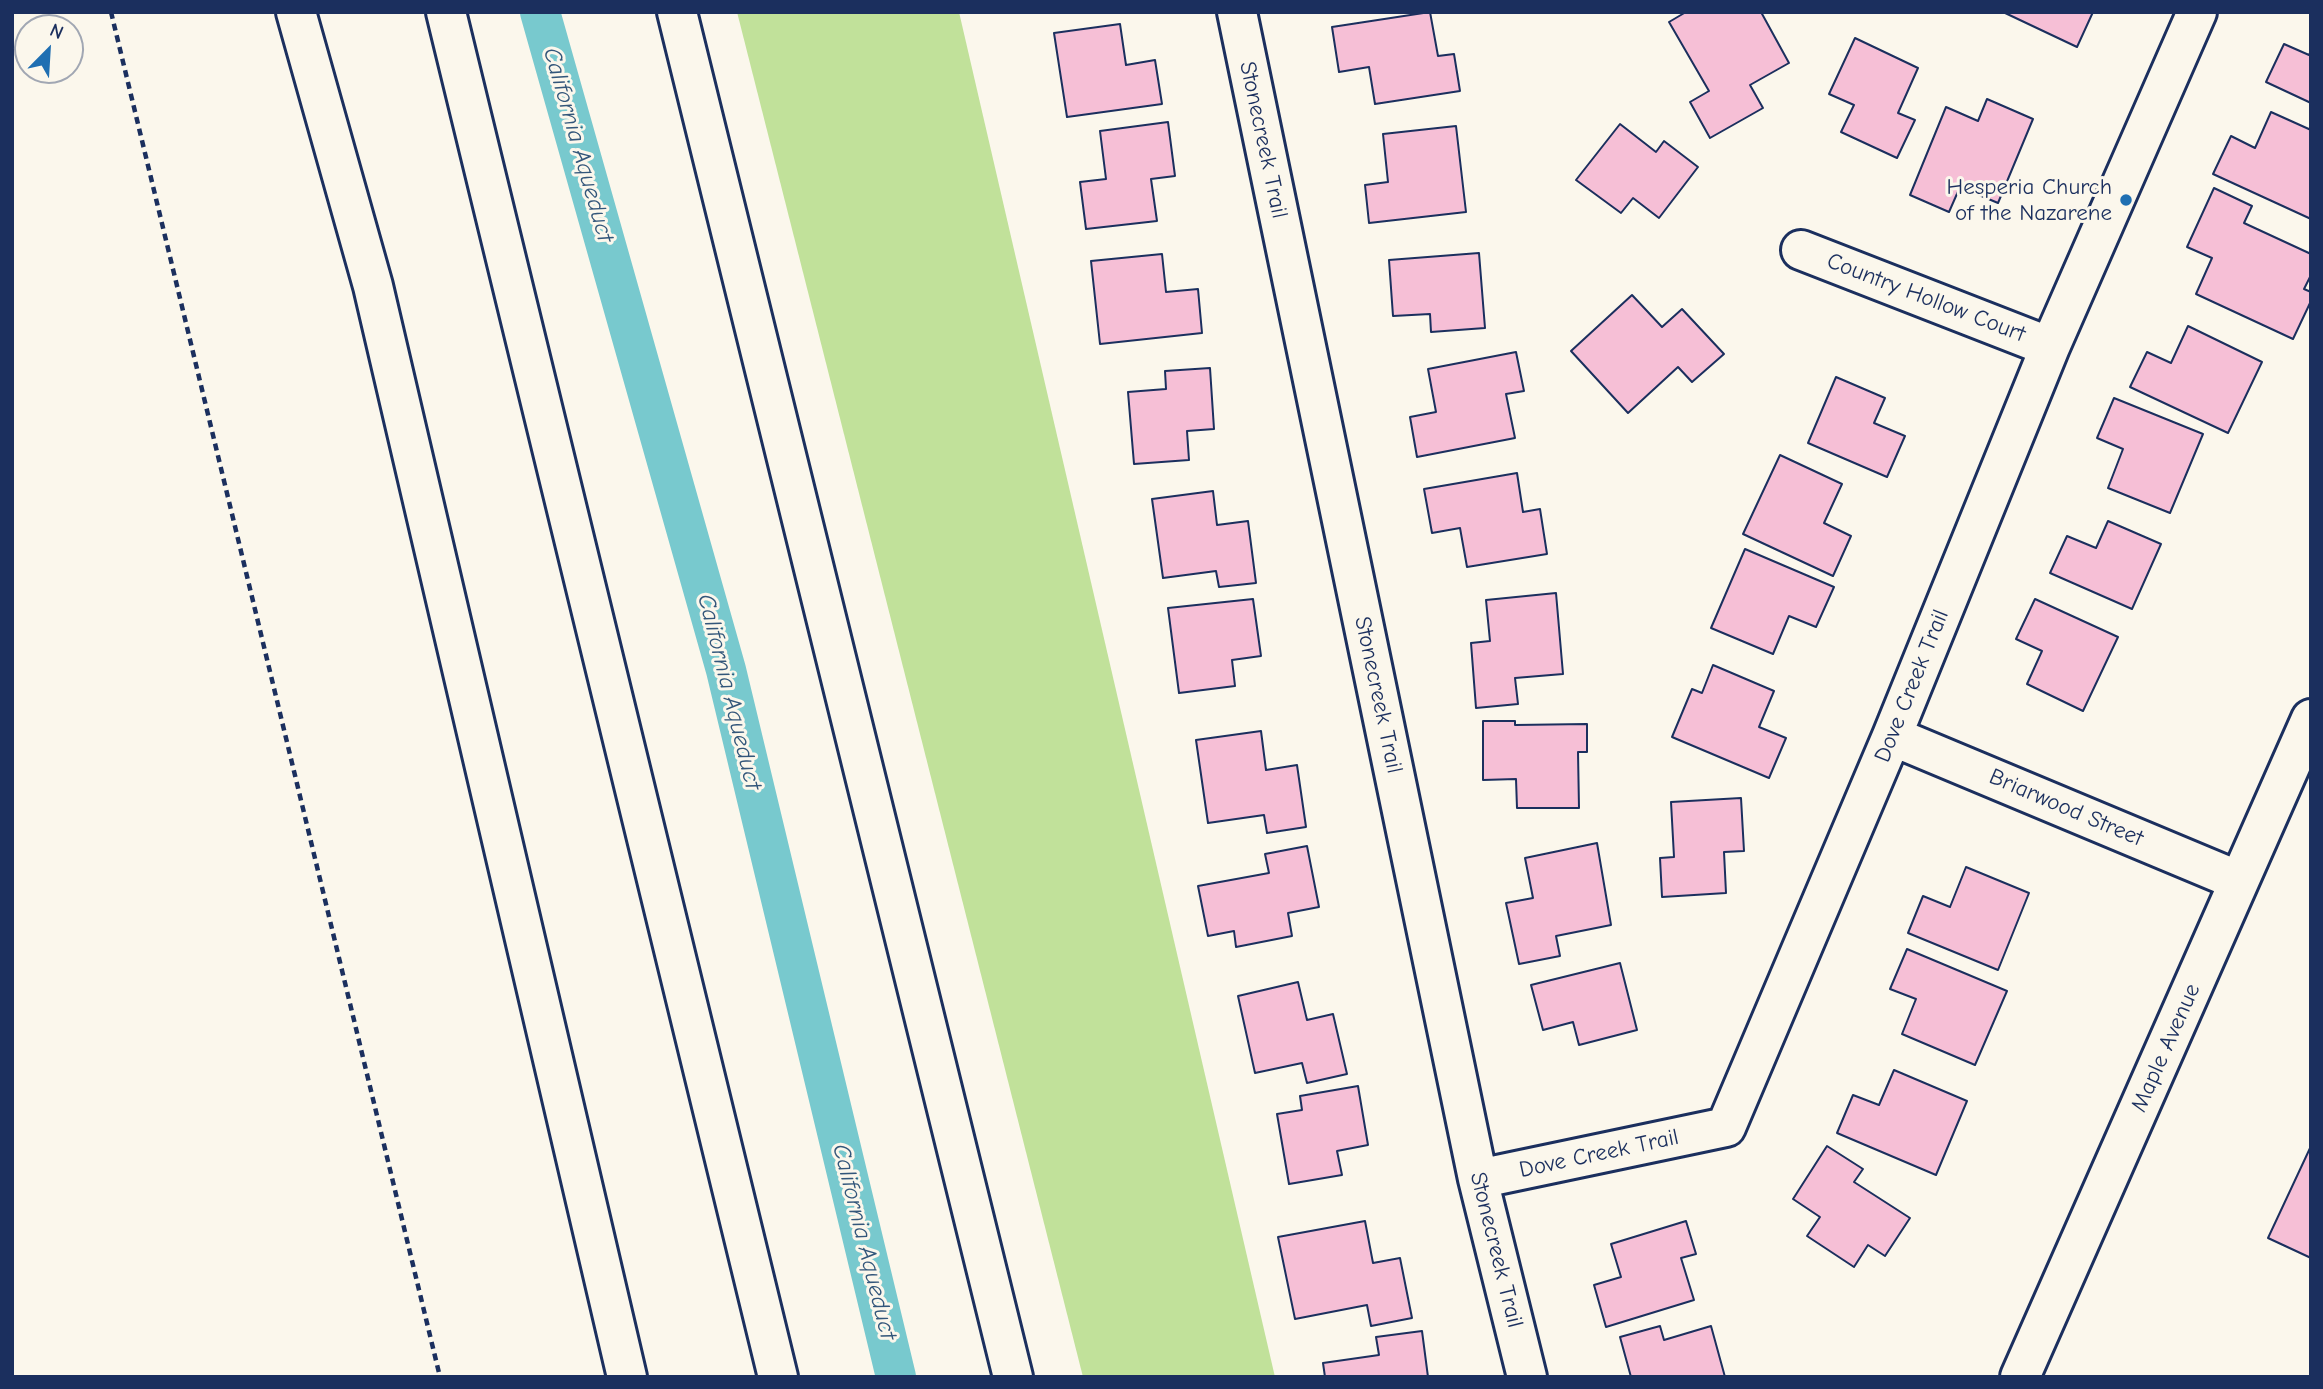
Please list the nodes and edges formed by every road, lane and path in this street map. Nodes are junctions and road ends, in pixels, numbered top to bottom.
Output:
1 (111, 12) edge
2 (296, 12) edge
3 (446, 12) edge
4 (677, 12) edge
5 (1237, 12) edge
6 (2197, 12) edge
7 (1801, 250) dead end
8 (2050, 346) junction
9 (2311, 719) edge
10 (1892, 736) junction
11 (2239, 881) junction
12 (1478, 1179) junction
13 (440, 1377) edge
14 (627, 1377) edge
15 (778, 1377) edge
16 (1013, 1377) edge
17 (1527, 1377) edge
18 (2020, 1377) edge

1 - 13 path
2 - 14 street
3 - 15 street
4 - 16 street
5 - 12 street, Stonecreek Trail
6 - 8 street, Dove Creek Trail
7 - 8 street, Country Hollow Court
8 - 10 street, Dove Creek Trail
9 - 11 street, Maple Avenue
10 - 11 street, Briarwood Street
10 - 12 street, Dove Creek Trail
11 - 18 street, Maple Avenue
12 - 17 street, Stonecreek Trail

